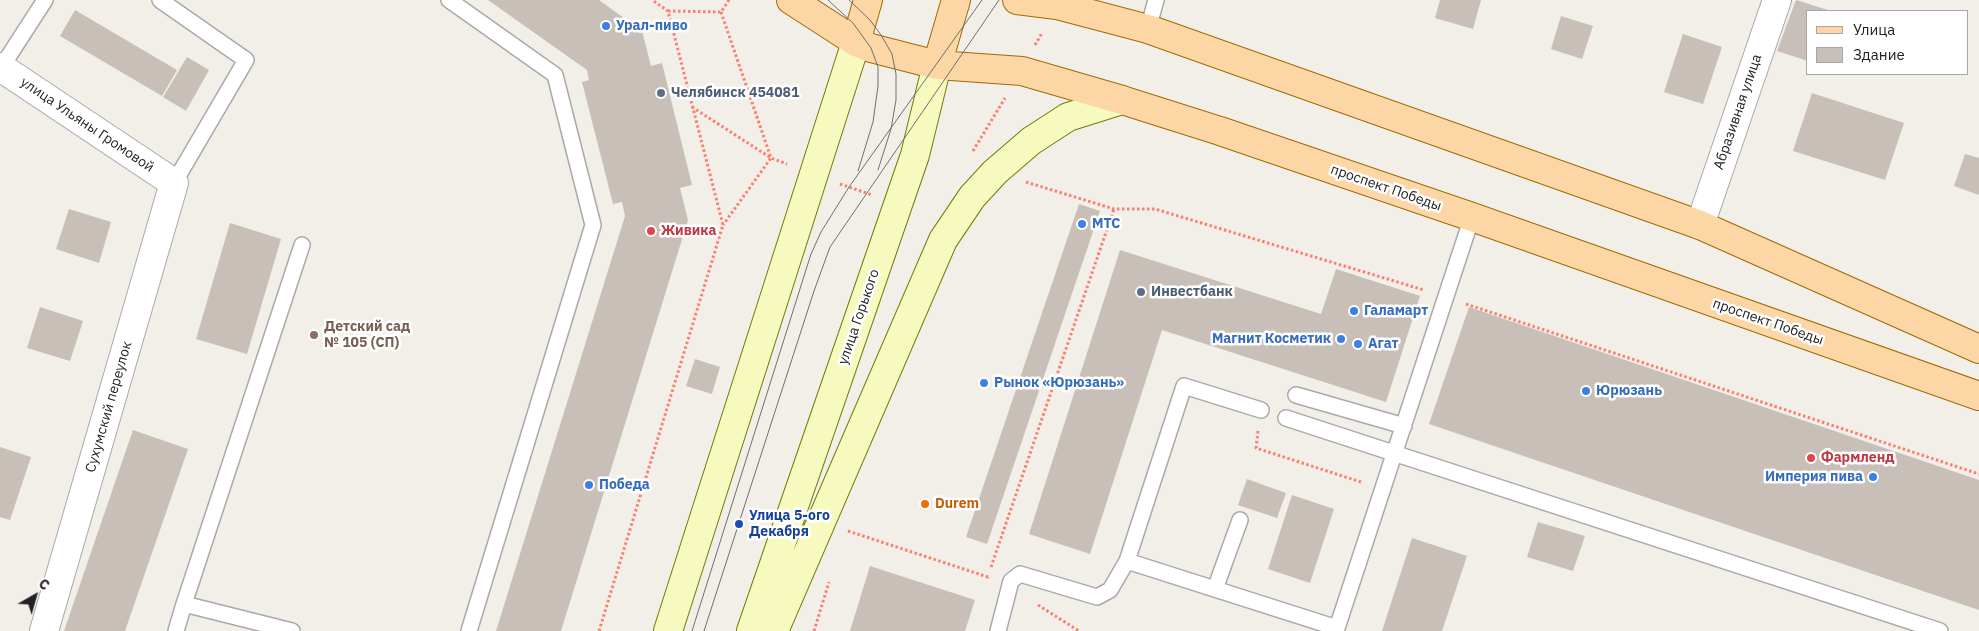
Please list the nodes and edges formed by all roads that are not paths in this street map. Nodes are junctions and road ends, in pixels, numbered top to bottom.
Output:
1 (45, 0) edge
2 (160, 0) edge
3 (449, 0) edge
4 (791, 0) edge
5 (868, 0) edge
6 (956, 0) edge
7 (1017, 0) edge
8 (1156, 0) edge
9 (1777, 0) edge
10 (1148, 29) junction
11 (856, 42) junction
12 (937, 65) junction
13 (1, 68) edge
14 (1122, 100) junction
15 (174, 183) junction
16 (1472, 217) junction
17 (1700, 225) junction
18 (302, 244) dead end
19 (1979, 349) edge
20 (1296, 395) dead end
21 (1979, 396) edge
22 (1261, 410) road end
23 (1286, 418) dead end
24 (1404, 426) junction
25 (1395, 453) junction
26 (1240, 520) dead end
27 (1127, 562) junction
28 (1214, 589) junction
29 (184, 604) junction
30 (1337, 630) edge
31 (44, 631) edge
32 (176, 631) edge
33 (292, 631) edge
34 (469, 631) edge
35 (668, 631) edge
36 (751, 631) edge
37 (774, 631) edge
38 (998, 631) edge
39 (1940, 631) edge

1 - 13 lane
2 - 15 lane
3 - 34 lane
4 - 11 main road, проспект Победы
5 - 11 main road
6 - 12 main road, улица Горького
7 - 10 main road
8 - 10 lane
9 - 17 street, Абразивная улица
10 - 17 main road
11 - 12 main road, проспект Победы
11 - 35 main road
12 - 14 main road, проспект Победы
12 - 36 main road, улица Горького
13 - 15 street, улица Ульяны Громовой
14 - 16 main road, проспект Победы
14 - 37 main road
15 - 31 street, Сухумский переулок
16 - 21 main road, проспект Победы
16 - 24 lane
17 - 19 main road
18 - 29 lane
20 - 24 lane
22 - 27 lane
23 - 25 lane
24 - 25 lane
25 - 30 lane
25 - 39 lane
26 - 28 lane
27 - 28 lane
27 - 38 lane
28 - 30 lane
29 - 32 lane
29 - 33 lane

